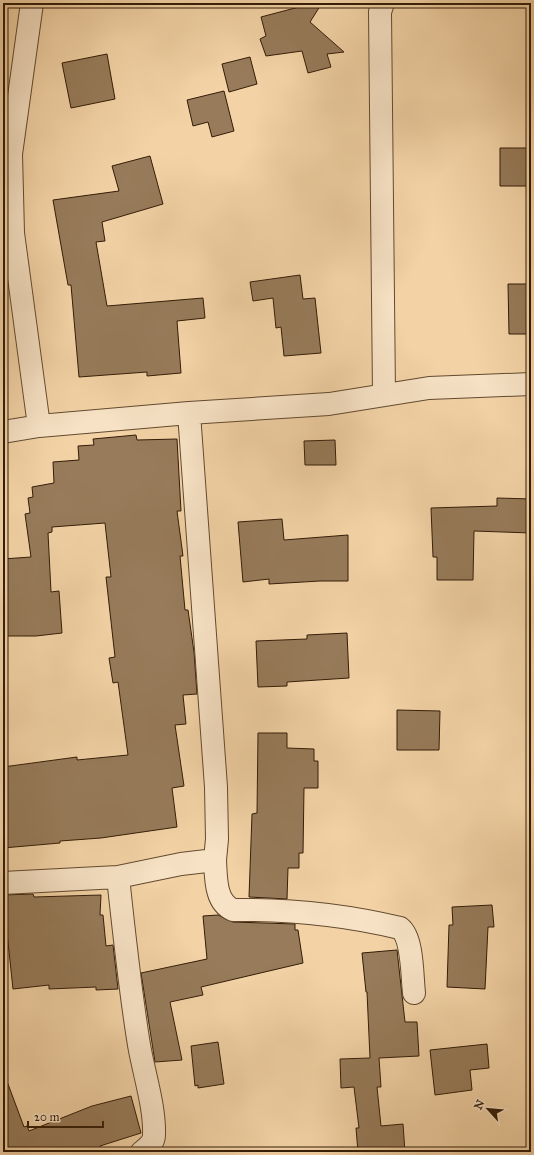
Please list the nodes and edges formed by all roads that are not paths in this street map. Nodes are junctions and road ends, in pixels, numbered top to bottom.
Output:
1 (32, 3) edge
2 (382, 3) edge
3 (3, 123) edge
4 (11, 154) junction
5 (531, 384) edge
6 (384, 394) junction
7 (189, 413) junction
8 (39, 426) junction
9 (3, 432) edge
10 (215, 860) junction
11 (118, 876) junction
12 (3, 883) edge
13 (414, 993) dead end
14 (142, 1152) edge

1 - 4 street
2 - 6 street
3 - 4 street
4 - 8 street
5 - 6 street
6 - 7 street
7 - 8 street
7 - 10 street
8 - 9 street
10 - 11 street
10 - 13 street
11 - 12 street
11 - 14 street

